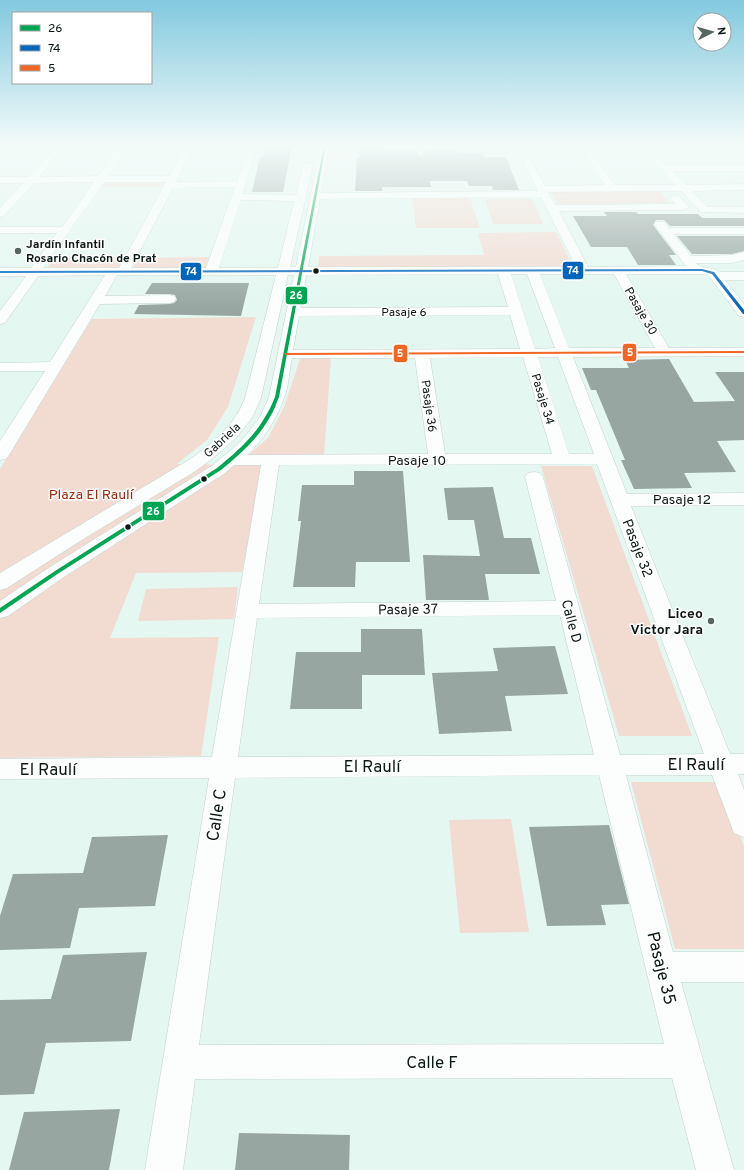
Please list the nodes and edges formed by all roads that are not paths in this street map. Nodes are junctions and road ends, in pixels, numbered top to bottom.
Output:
1 (13, 200) edge
2 (87, 200) edge
3 (161, 200) edge
4 (235, 200) edge
5 (307, 200) edge
6 (308, 200) edge
7 (547, 200) edge
8 (677, 200) edge
9 (695, 200) edge
10 (552, 208) junction
11 (648, 208) junction
12 (744, 210) edge
13 (0, 214) edge
14 (0, 230) edge
15 (65, 230) junction
16 (666, 231) junction
17 (744, 231) edge
18 (744, 256) edge
19 (691, 265) junction
20 (502, 270) junction
21 (532, 270) junction
22 (584, 270) junction
23 (618, 270) junction
24 (283, 271) junction
25 (301, 271) junction
26 (0, 272) edge
27 (35, 272) junction
28 (118, 272) junction
29 (210, 272) junction
30 (713, 273) junction
31 (744, 276) edge
32 (169, 299) dead end
33 (96, 300) junction
34 (515, 311) junction
35 (293, 312) junction
36 (744, 313) edge
37 (0, 320) edge
38 (664, 352) junction
39 (744, 352) edge
40 (422, 353) junction
41 (528, 353) junction
42 (563, 353) junction
43 (286, 354) junction
44 (54, 366) junction
45 (0, 367) edge
46 (0, 455) edge
47 (437, 459) junction
48 (562, 459) junction
49 (604, 459) junction
50 (231, 460) junction
51 (271, 460) junction
52 (534, 477) dead end
53 (744, 499) edge
54 (620, 500) junction
55 (2, 580) edge
56 (568, 608) junction
57 (248, 611) junction
58 (0, 612) edge
59 (732, 764) edge
60 (610, 765) junction
61 (224, 767) junction
62 (0, 769) edge
63 (744, 825) edge
64 (662, 967) junction
65 (744, 967) edge
66 (685, 1061) junction
67 (179, 1062) junction
68 (164, 1170) edge
69 (714, 1170) edge

1 - 13 street
2 - 15 street
3 - 28 street
4 - 29 street
5 - 24 street, Gabriela
6 - 25 street, Gabriela
7 - 10 street
8 - 11 street
9 - 12 street
10 - 11 street
10 - 22 street
11 - 16 street
14 - 15 street
15 - 27 street
16 - 17 street
16 - 19 street
18 - 19 street
19 - 23 street
19 - 30 street
20 - 21 street
20 - 25 street
20 - 34 street, Pasaje 34
21 - 22 street
21 - 42 street, Pasaje 32
22 - 23 street
23 - 38 street, Pasaje 30
24 - 25 street
24 - 29 street
24 - 55 street, Gabriela
25 - 35 street, Gabriela
26 - 27 street
27 - 28 street
27 - 37 street
28 - 29 street
28 - 33 street
30 - 31 street
30 - 36 street
32 - 33 street
33 - 44 street
34 - 35 street, Pasaje 6
34 - 41 street, Pasaje 34
35 - 43 street, Gabriela
38 - 39 street
38 - 42 street
40 - 41 street
40 - 43 street
40 - 47 street, Pasaje 36
41 - 42 street
41 - 48 street, Pasaje 34
42 - 49 street, Pasaje 32
43 - 50 street, Gabriela
44 - 45 street
44 - 46 street
47 - 48 street, Pasaje 10
47 - 51 street, Pasaje 10
48 - 49 street, Pasaje 10
49 - 54 street, Pasaje 32
50 - 51 street, Pasaje 10
50 - 58 street, Gabriela
51 - 57 street, Calle C
52 - 56 street, Calle D
53 - 54 street, Pasaje 12
54 - 59 street, Pasaje 32
56 - 57 street, Pasaje 37
56 - 60 street, Calle D
57 - 61 street, Calle C
59 - 60 street, El Raulí
59 - 63 street, Pasaje 32
60 - 61 street, El Raulí
60 - 64 street, Pasaje 35
61 - 62 street, El Raulí
61 - 67 street, Calle C
64 - 65 street
64 - 66 street, Pasaje 35
66 - 67 street, Calle F
66 - 69 street, Pasaje 35
67 - 68 street, Calle C

